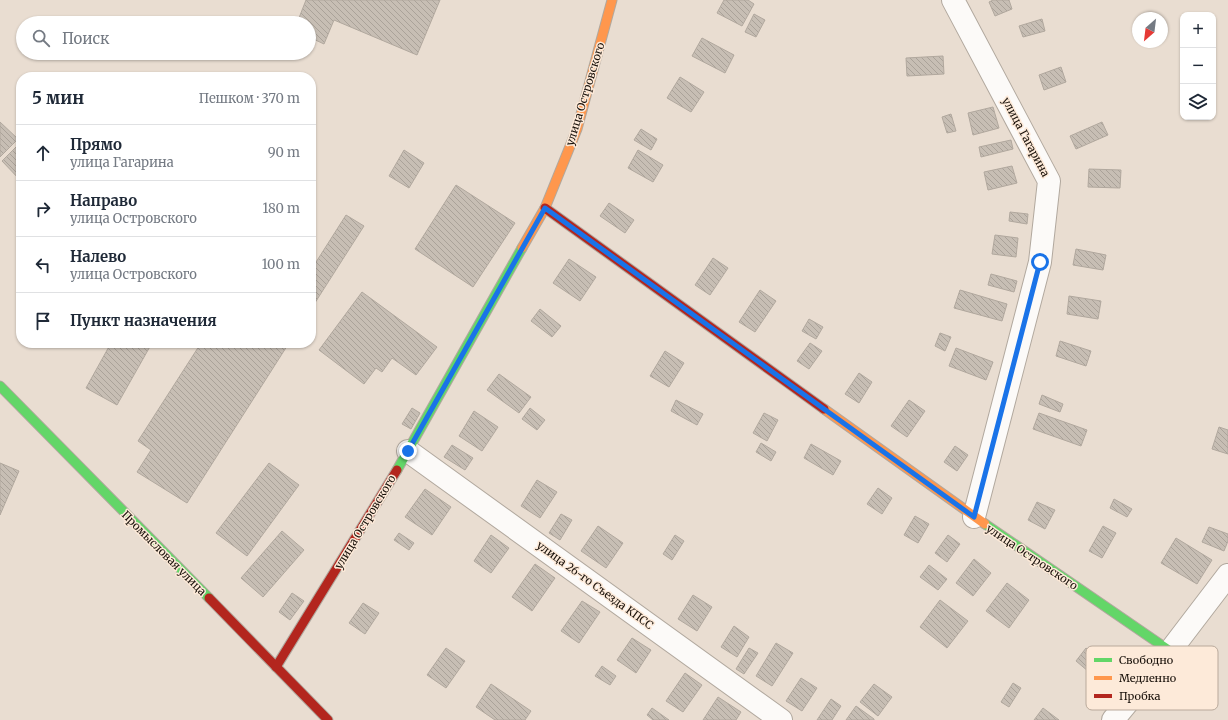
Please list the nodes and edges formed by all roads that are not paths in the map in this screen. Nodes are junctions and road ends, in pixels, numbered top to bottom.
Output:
1 (612, 0) edge
2 (953, 0) edge
3 (545, 208) junction
4 (0, 386) edge
5 (408, 451) junction
6 (974, 517) junction
7 (1228, 575) edge
8 (1163, 646) edge
9 (1174, 646) edge
10 (276, 667) junction
11 (328, 720) edge
12 (781, 720) edge

1 - 3 street, улица Островского
2 - 6 street, улица Гагарина
3 - 5 street, улица Островского
3 - 6 street, улица Островского
4 - 10 street, Промысловая улица
5 - 10 street, улица Островского
5 - 12 street, улица 26-го Съезда КПСС
6 - 8 street, улица Островского
7 - 9 street
10 - 11 street, Промысловая улица

